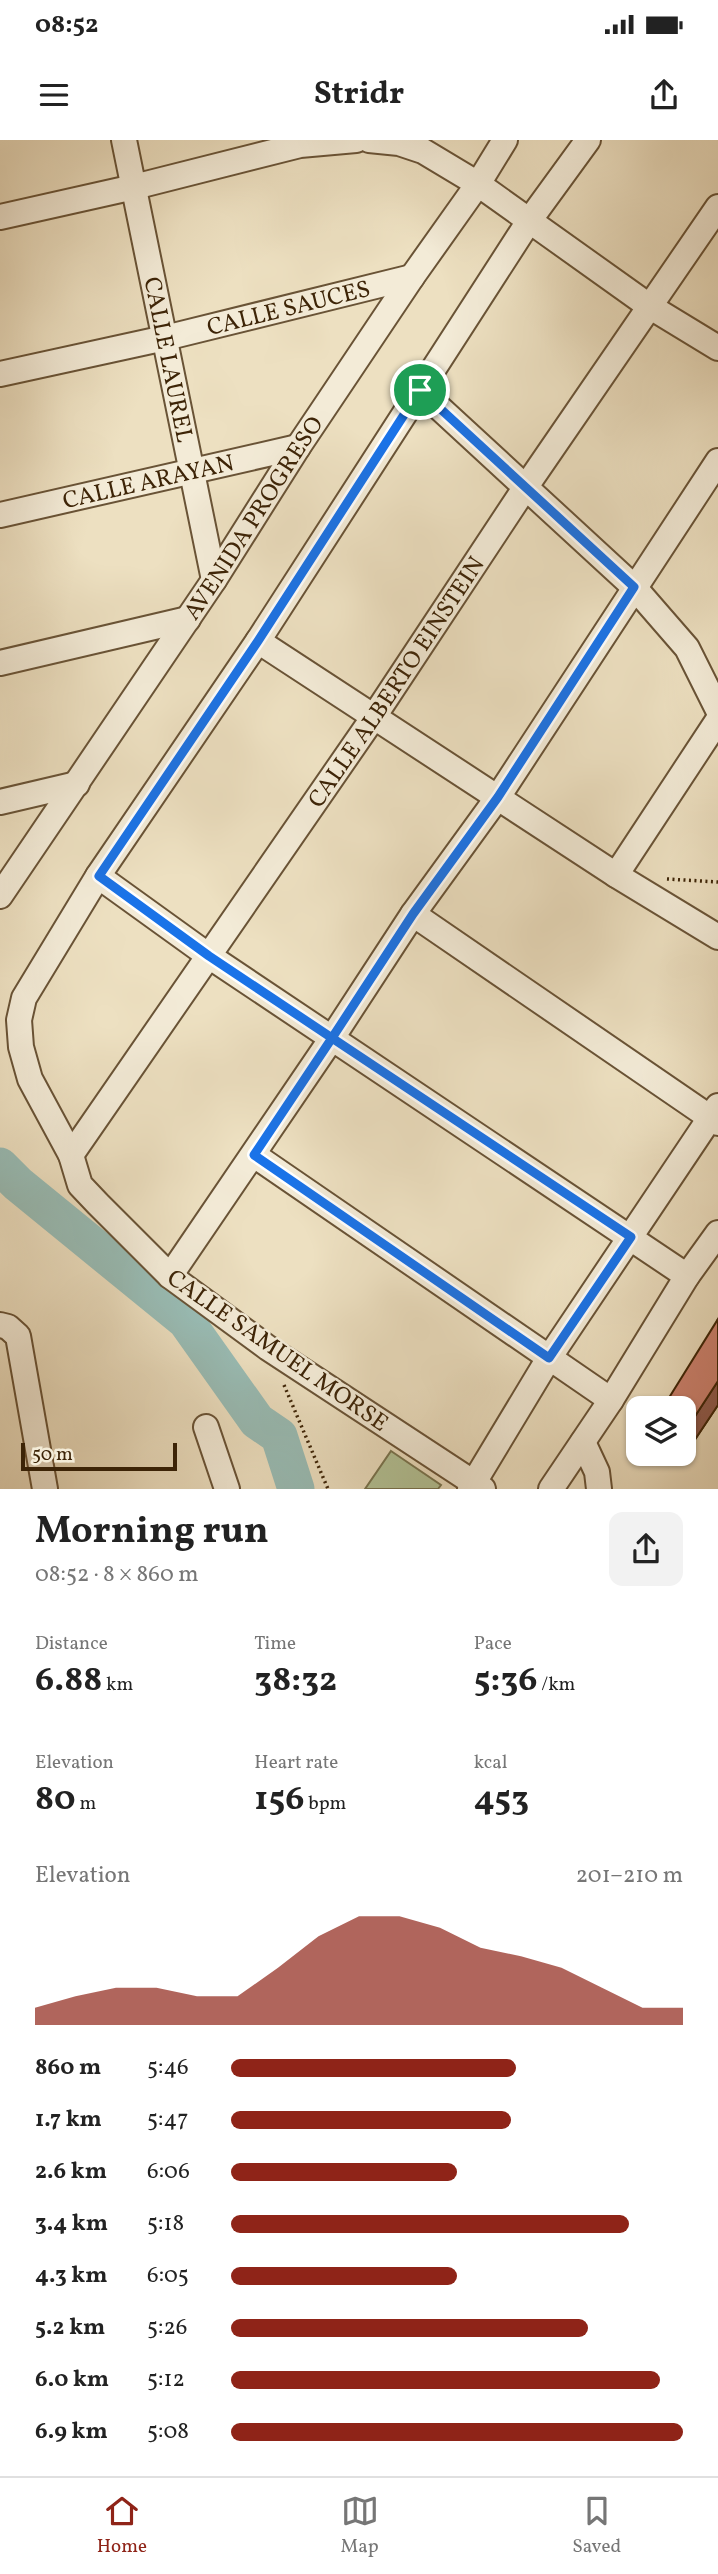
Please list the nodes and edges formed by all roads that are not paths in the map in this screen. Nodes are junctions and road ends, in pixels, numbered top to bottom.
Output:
1 (124, 140) edge
2 (356, 140) edge
3 (369, 140) edge
4 (505, 140) edge
5 (588, 140) edge
6 (275, 146) edge
7 (421, 146) edge
8 (478, 184) junction
9 (134, 187) junction
10 (718, 207) edge
11 (0, 217) edge
12 (529, 221) junction
13 (412, 277) junction
14 (649, 306) junction
15 (165, 338) junction
16 (718, 348) edge
17 (0, 374) edge
18 (420, 390) junction
19 (298, 447) junction
20 (718, 461) edge
21 (192, 470) junction
22 (525, 488) junction
23 (0, 515) edge
24 (214, 580) junction
25 (634, 587) junction
26 (188, 619) junction
27 (258, 641) junction
28 (0, 663) edge
29 (711, 676) edge
30 (718, 710) edge
31 (373, 718) junction
32 (718, 720) edge
33 (77, 784) junction
34 (498, 797) junction
35 (0, 802) edge
36 (616, 875) junction
37 (99, 876) junction
38 (0, 895) edge
39 (413, 914) junction
40 (718, 937) edge
41 (209, 956) junction
42 (332, 1038) junction
43 (716, 1116) edge
44 (71, 1155) junction
45 (254, 1155) junction
46 (718, 1233) edge
47 (631, 1237) junction
48 (170, 1276) junction
49 (687, 1276) junction
50 (0, 1325) edge
51 (549, 1358) junction
52 (611, 1400) junction
53 (206, 1427) dead end
54 (583, 1442) junction
55 (475, 1487) edge
56 (45, 1489) edge
57 (227, 1489) edge
58 (551, 1489) edge
59 (599, 1489) edge

1 - 9 street, CALLE LAUREL
2 - 6 street
3 - 7 street
4 - 8 street, AVENIDA PROGRESO
5 - 12 street
6 - 9 street
7 - 8 street
8 - 12 street
8 - 13 street, AVENIDA PROGRESO
9 - 11 street
9 - 15 street, CALLE LAUREL
10 - 14 street, CALLE ALBERTO EINSTEIN
12 - 14 street
12 - 18 street
13 - 15 street, CALLE SAUCES
13 - 19 street, AVENIDA PROGRESO
14 - 16 street
14 - 22 street, CALLE ALBERTO EINSTEIN
15 - 17 street, CALLE SAUCES
15 - 21 street, CALLE LAUREL
18 - 22 street
18 - 27 street
19 - 21 street, CALLE ARAYAN
19 - 24 street, AVENIDA PROGRESO
20 - 25 street
21 - 23 street, CALLE ARAYAN
21 - 24 street, CALLE LAUREL
22 - 25 street
22 - 31 street, CALLE ALBERTO EINSTEIN
24 - 26 street, AVENIDA PROGRESO
25 - 29 street
25 - 34 street
26 - 28 street
26 - 33 street, AVENIDA PROGRESO
27 - 31 street
27 - 37 street
29 - 30 street
31 - 34 street
31 - 41 street, CALLE ALBERTO EINSTEIN
32 - 36 street
33 - 35 street
33 - 38 street, AVENIDA PROGRESO
34 - 36 street
34 - 39 street
36 - 40 street
37 - 41 street
37 - 44 street
39 - 42 street
39 - 43 street
41 - 42 street
41 - 44 street, CALLE ALBERTO EINSTEIN
42 - 45 street
42 - 47 street
43 - 47 street
44 - 48 street, CALLE SAMUEL MORSE
45 - 48 street
45 - 51 street
46 - 49 street
47 - 49 street
47 - 51 street
48 - 55 street, CALLE SAMUEL MORSE
49 - 52 street
50 - 56 street
51 - 52 street
51 - 55 street
52 - 54 street
53 - 57 street
54 - 58 street
54 - 59 street

